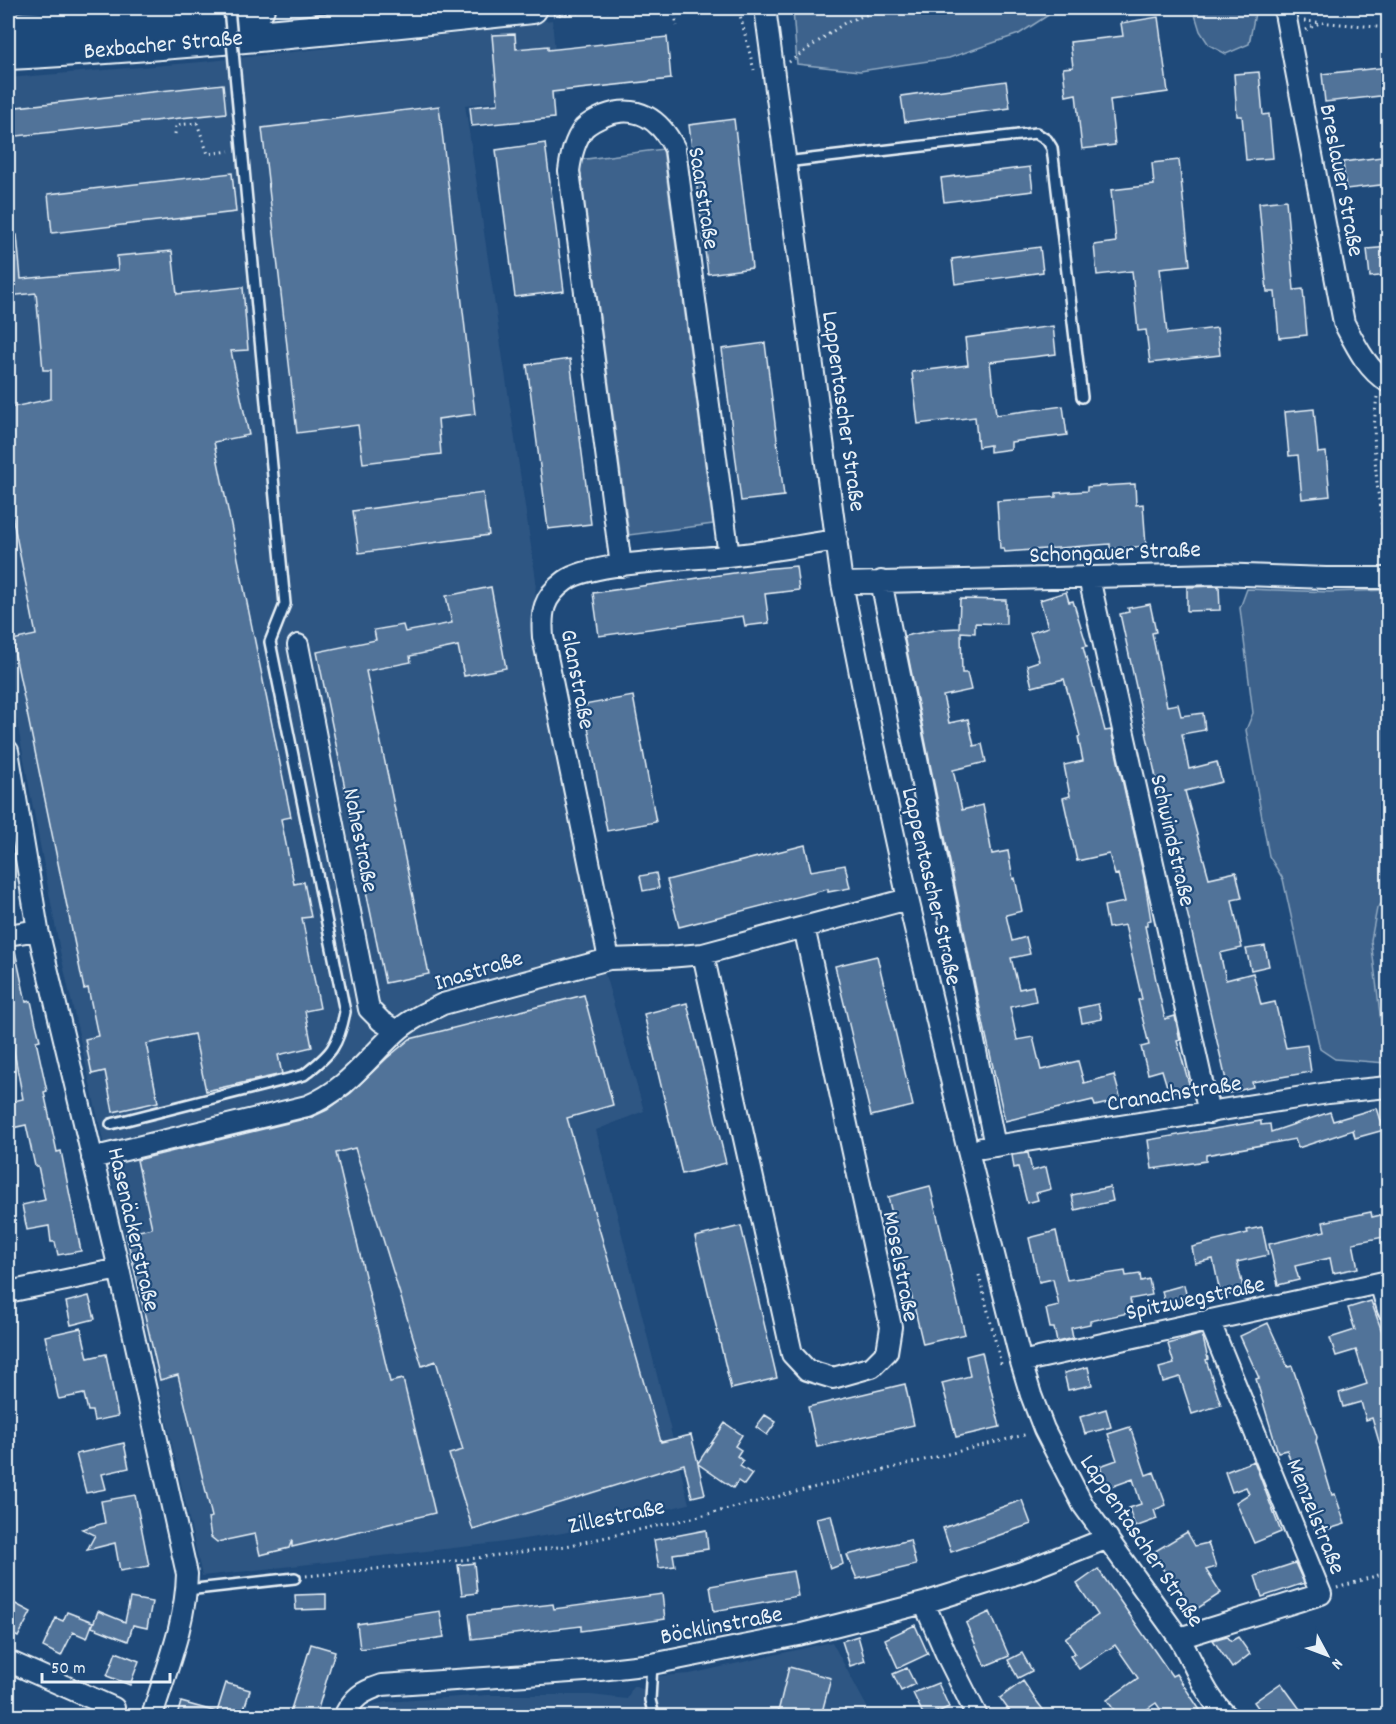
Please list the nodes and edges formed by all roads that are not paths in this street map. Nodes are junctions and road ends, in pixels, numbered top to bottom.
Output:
1 (230, 8) edge
2 (259, 8) edge
3 (532, 8) edge
4 (765, 8) edge
5 (1284, 8) edge
6 (8, 28) edge
7 (8, 54) edge
8 (785, 162) junction
9 (1384, 380) edge
10 (1082, 397) dead end
11 (837, 540) junction
12 (729, 556) junction
13 (621, 566) junction
14 (1089, 578) junction
15 (1388, 578) edge
16 (881, 581) junction
17 (842, 583) junction
18 (298, 645) dead end
19 (8, 751) edge
20 (908, 899) junction
21 (804, 927) junction
22 (38, 930) junction
23 (8, 935) edge
24 (703, 954) junction
25 (609, 958) junction
26 (396, 1031) junction
27 (1389, 1087) edge
28 (1209, 1113) junction
29 (111, 1124) dead end
30 (995, 1146) junction
31 (968, 1151) junction
32 (92, 1158) junction
33 (119, 1269) junction
34 (1384, 1282) edge
35 (8, 1292) edge
36 (1389, 1310) edge
37 (1209, 1320) junction
38 (1021, 1362) junction
39 (1108, 1538) junction
40 (295, 1578) road end
41 (187, 1590) junction
42 (924, 1602) junction
43 (1179, 1638) junction
44 (8, 1661) edge
45 (652, 1664) junction
46 (114, 1708) dead end
47 (152, 1716) edge
48 (345, 1716) edge
49 (654, 1716) edge
50 (977, 1716) edge
51 (1227, 1716) edge

1 - 29 lane, bridge
2 - 6 main road, Bexbacher Straße
3 - 7 main road, Bexbacher Straße
4 - 8 street, Lappentascher Straße
5 - 9 street, Breslauer Straße
8 - 10 lane
8 - 11 street, Lappentascher Straße
11 - 12 street, Glanstraße
11 - 17 street, Lappentascher Straße
12 - 13 street, Glanstraße
12 - 13 street, Saarstraße
13 - 25 street, Glanstraße
14 - 15 street, Schongauer Straße
14 - 16 street, Schongauer Straße
14 - 28 street, Schwindstraße
16 - 17 street, Schongauer Straße
16 - 30 street, Lappentascher Straße
17 - 20 street, Lappentascher Straße
18 - 26 street, Nahestraße
19 - 22 street, Hasenäckerstraße
20 - 21 street, Inastraße
20 - 31 street, Lappentascher Straße
21 - 24 street, Inastraße
21 - 24 street, Moselstraße
22 - 23 street
22 - 32 street, Hasenäckerstraße
24 - 25 street, Inastraße
25 - 26 street, Inastraße
26 - 32 street, Inastraße
27 - 28 street, Cranachstraße
28 - 30 street, Cranachstraße
30 - 31 street, Cranachstraße
31 - 38 street, Lappentascher Straße
32 - 33 street, Hasenäckerstraße
33 - 35 street
33 - 41 street, Hasenäckerstraße
34 - 36 street, Spitzwegstraße
34 - 37 street, Spitzwegstraße
37 - 38 street, Spitzwegstraße
37 - 43 street, Menzelstraße
38 - 39 street, Lappentascher Straße
39 - 42 street, Böcklinstraße
39 - 43 street, Lappentascher Straße
40 - 41 lane
41 - 47 street, Hasenäckerstraße
42 - 45 street, Böcklinstraße
42 - 50 street
43 - 51 street, Lappentascher Straße
44 - 46 street
45 - 48 street, Böcklinstraße
45 - 49 lane

